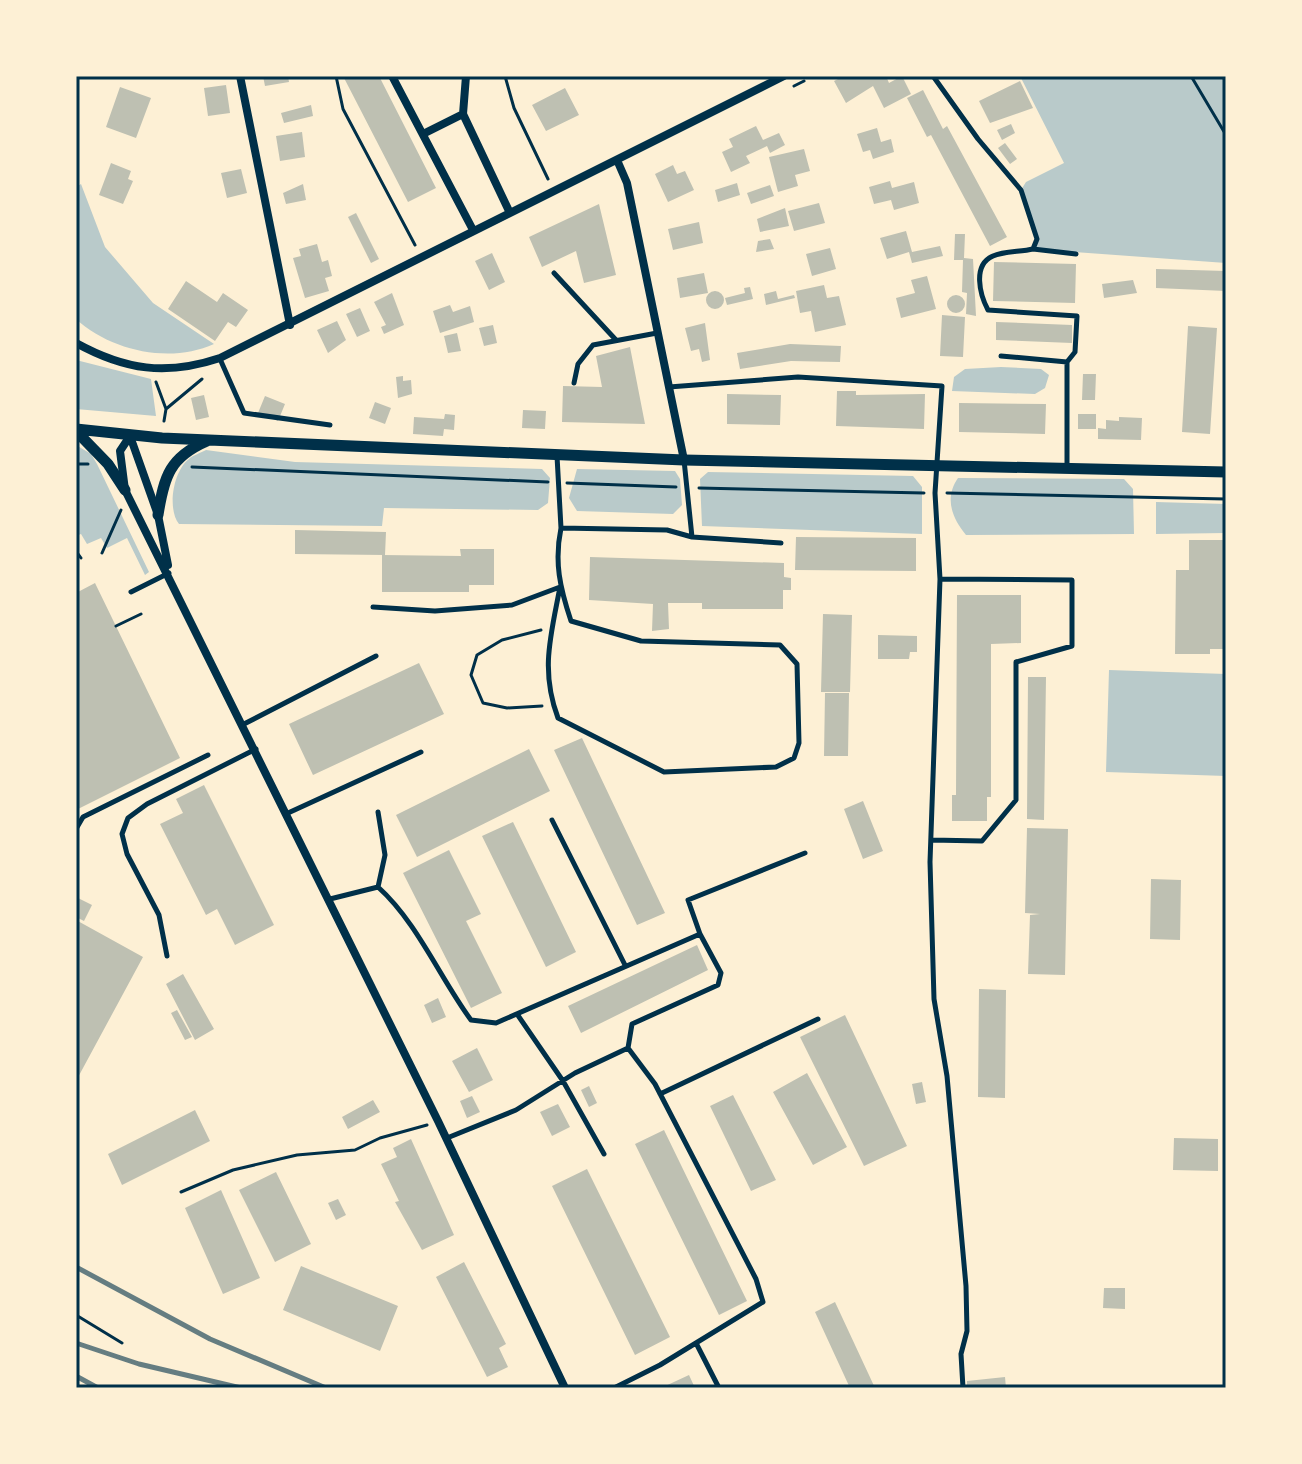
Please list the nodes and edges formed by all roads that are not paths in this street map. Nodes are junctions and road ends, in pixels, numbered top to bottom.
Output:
1 (240, 76) edge
2 (392, 76) edge
3 (466, 76) edge
4 (784, 76) edge
5 (933, 76) edge
6 (463, 114) junction
7 (423, 134) junction
8 (617, 160) junction
9 (509, 211) junction
10 (473, 230) junction
11 (1033, 249) junction
12 (1076, 254) dead end
13 (554, 273) dead end
14 (290, 325) junction
15 (657, 333) junction
16 (617, 341) junction
17 (76, 343) edge
18 (1001, 356) dead end
19 (220, 358) junction
20 (1067, 362) junction
21 (574, 383) dead end
22 (668, 387) junction
23 (330, 425) dead end
24 (76, 430) edge
25 (130, 436) junction
26 (211, 440) junction
27 (557, 455) junction
28 (684, 460) junction
29 (938, 466) junction
30 (1067, 469) junction
31 (1226, 472) edge
32 (125, 490) junction
33 (158, 515) junction
34 (561, 528) junction
35 (692, 537) junction
36 (781, 543) dead end
37 (169, 573) junction
38 (940, 579) junction
39 (560, 587) junction
40 (131, 592) dead end
41 (373, 607) dead end
42 (376, 656) dead end
43 (244, 724) junction
44 (256, 749) junction
45 (421, 752) dead end
46 (208, 755) dead end
47 (378, 812) dead end
48 (288, 813) junction
49 (552, 820) dead end
50 (76, 829) edge
51 (931, 840) junction
52 (805, 853) dead end
53 (378, 887) junction
54 (330, 899) junction
55 (700, 934) junction
56 (167, 956) dead end
57 (625, 965) junction
58 (517, 1014) junction
59 (818, 1019) dead end
60 (628, 1048) junction
61 (563, 1081) junction
62 (660, 1094) junction
63 (447, 1138) junction
64 (604, 1154) dead end
65 (696, 1343) junction
66 (565, 1388) edge
67 (614, 1388) edge
68 (719, 1388) edge
69 (963, 1388) edge

1 - 14 street
2 - 7 street
3 - 6 street
4 - 8 street
5 - 11 lane
6 - 7 street
6 - 9 street
7 - 10 street
8 - 9 street
8 - 15 street
9 - 10 street
10 - 14 street
11 - 12 lane
11 - 20 lane
13 - 16 lane
14 - 19 street
15 - 16 lane
15 - 22 street
16 - 21 lane
17 - 19 street
18 - 20 lane
19 - 23 lane
20 - 30 lane
22 - 28 street
22 - 29 lane
24 - 25 street
24 - 32 street
25 - 26 street
25 - 32 street
25 - 33 street
26 - 27 street
26 - 33 street
27 - 28 street
27 - 34 lane
28 - 29 street
28 - 35 lane
29 - 30 street
29 - 38 lane
30 - 31 street
32 - 37 street
33 - 37 street
34 - 35 lane
34 - 39 lane
35 - 36 lane
37 - 40 lane
37 - 43 street
38 - 51 lane
38 - 51 lane
39 - 39 lane
39 - 41 lane
42 - 43 lane
43 - 44 street
44 - 48 street
44 - 56 lane
45 - 48 lane
46 - 50 lane
47 - 53 lane
48 - 54 street
49 - 57 lane
51 - 69 lane
52 - 55 lane
53 - 54 lane
53 - 58 lane
54 - 63 street
55 - 57 lane
55 - 60 lane
57 - 58 lane
58 - 61 lane
59 - 62 lane
60 - 61 lane
60 - 62 lane
61 - 63 lane
61 - 64 lane
62 - 65 lane
63 - 66 street
65 - 67 lane
65 - 68 lane

